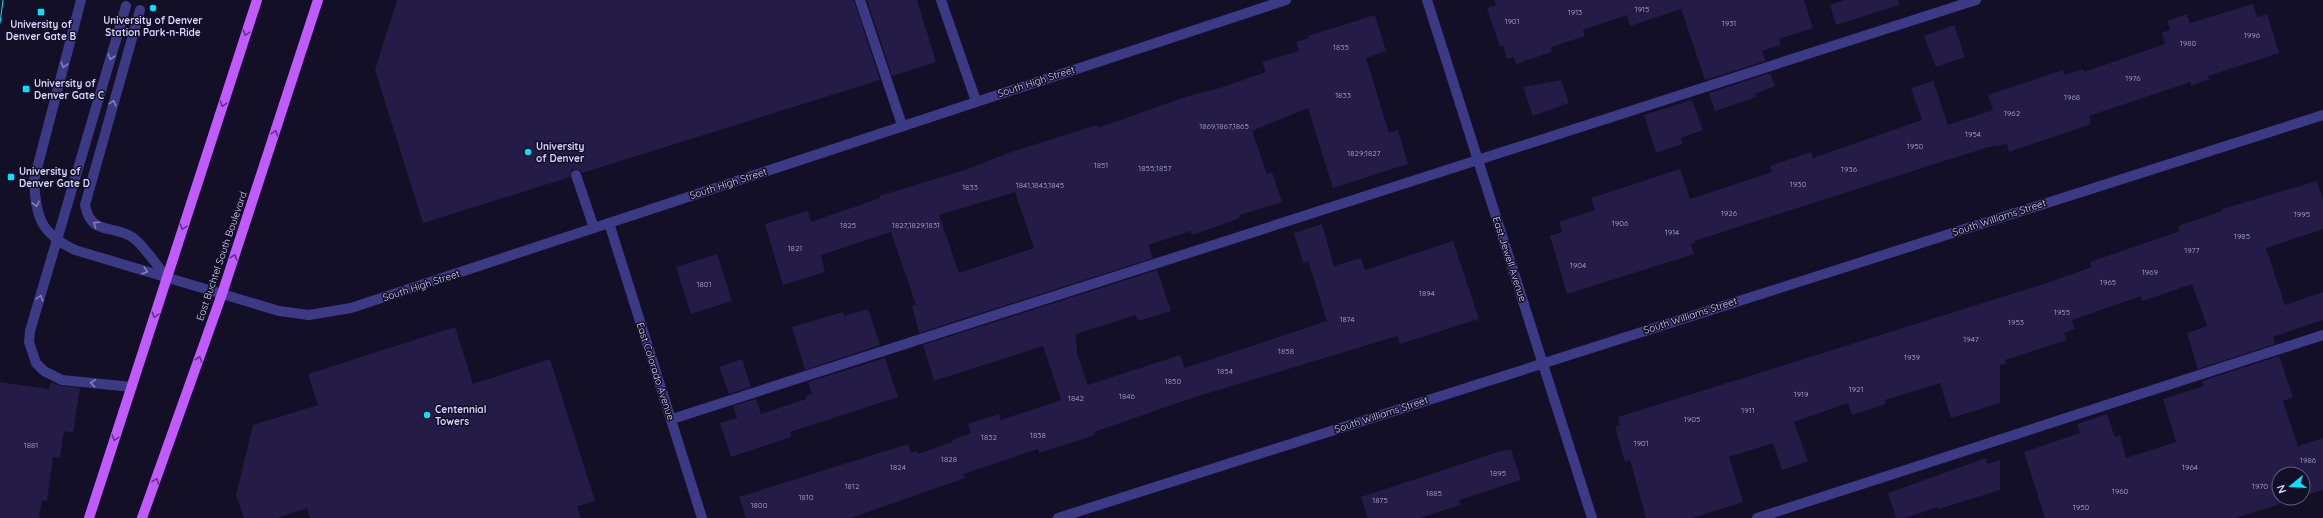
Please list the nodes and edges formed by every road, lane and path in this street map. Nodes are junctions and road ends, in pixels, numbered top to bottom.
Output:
1 (81, 0) edge
2 (257, 0) edge
3 (318, 0) edge
4 (860, 0) edge
5 (940, 0) edge
6 (1286, 0) edge
7 (1427, 0) edge
8 (1976, 0) edge
9 (126, 6) dead end
10 (140, 10) dead end
11 (976, 100) junction
12 (2323, 115) edge
13 (902, 125) junction
14 (1478, 160) junction
15 (576, 175) dead end
16 (609, 223) junction
17 (594, 228) junction
18 (57, 241) junction
19 (167, 278) junction
20 (222, 294) junction
21 (2323, 335) edge
22 (1542, 362) junction
23 (132, 387) junction
24 (672, 419) junction
25 (89, 518) edge
26 (142, 518) edge
27 (702, 518) edge
28 (1058, 518) edge
29 (1592, 518) edge
30 (1757, 518) edge

1 -> 18 street
2 -> 19 main road
20 -> 3 main road, East Buchtel South Boulevard
4 - 13 street
5 - 11 street
6 - 11 street, South High Street
7 - 14 street, East Jewell Avenue
8 - 14 street
9 -> 18 street
19 -> 10 street
11 - 13 street, South High Street
12 - 22 street, South Williams Street
13 - 16 street, South High Street
14 - 22 street, East Jewell Avenue
14 - 24 street
15 - 17 street
16 - 17 street, South High Street
16 - 24 street, East Colorado Avenue
17 - 20 street, South High Street
18 -> 19 street, South High Street
23 -> 18 street
19 - 20 street, South High Street
19 -> 23 main road
26 -> 20 main road, East Buchtel South Boulevard
21 - 30 street
22 - 28 street, South Williams Street
22 - 29 street, East Jewell Avenue
23 -> 25 main road
24 - 27 street, East Colorado Avenue

